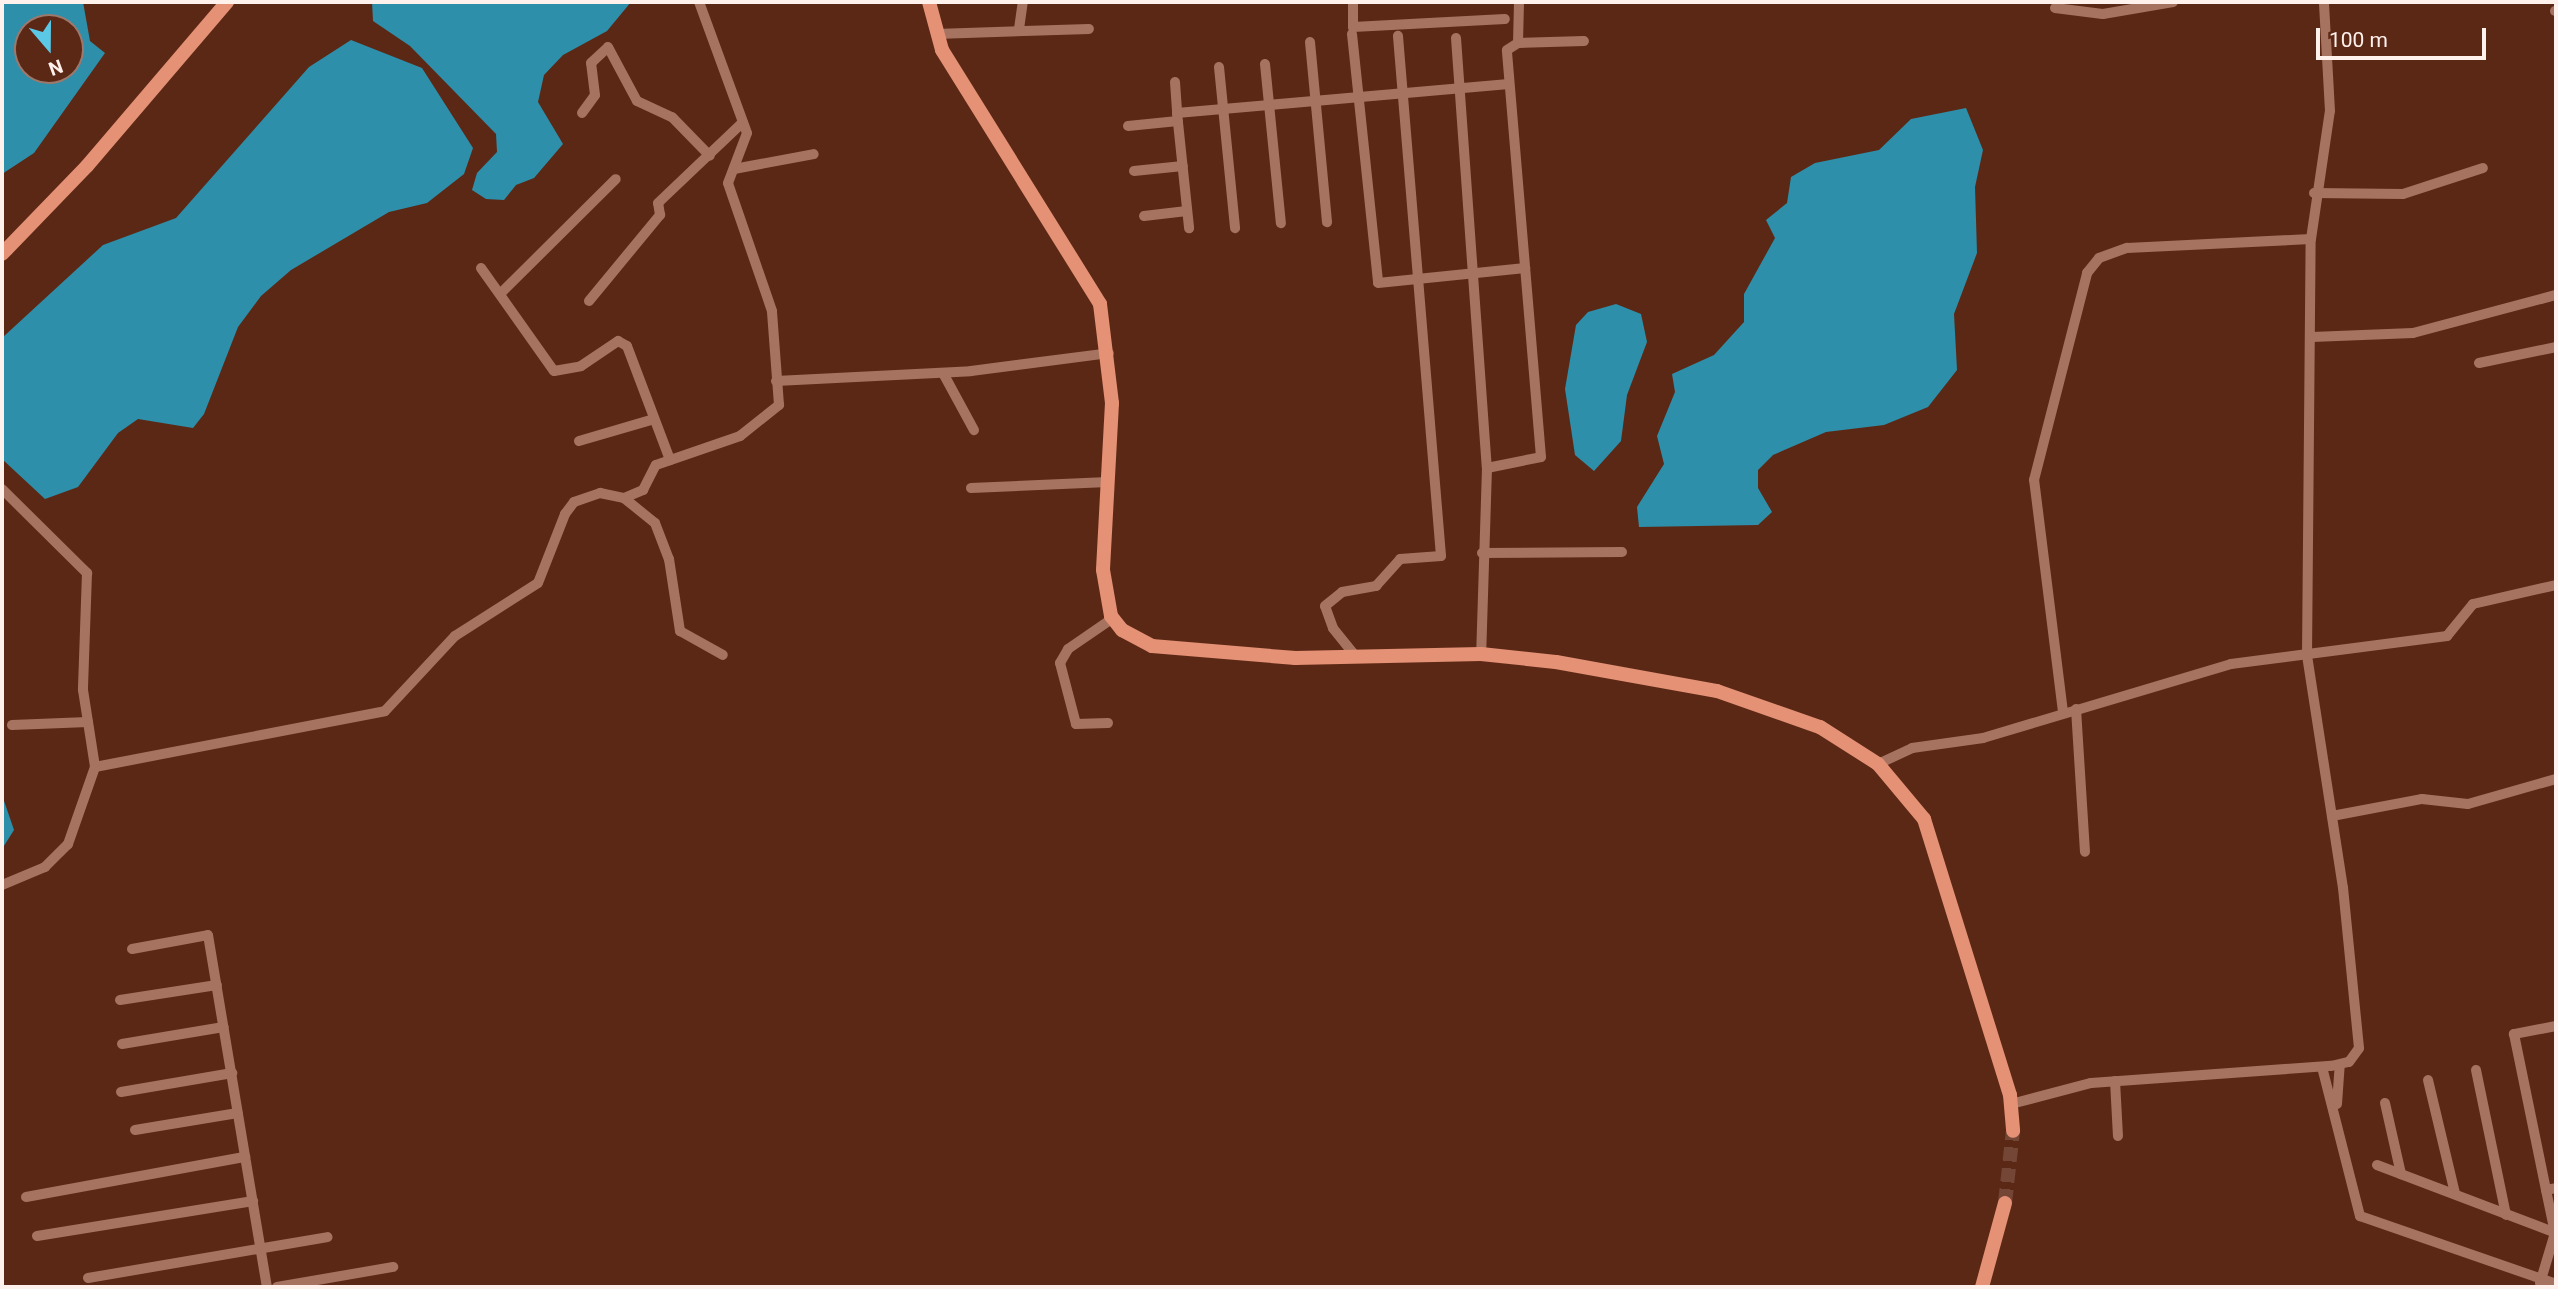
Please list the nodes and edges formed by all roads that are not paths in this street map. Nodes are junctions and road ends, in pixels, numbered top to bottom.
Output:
1 (227, 2) edge
2 (699, 2) edge
3 (929, 2) edge
4 (1023, 2) edge
5 (1353, 2) edge
6 (1519, 2) edge
7 (2173, 2) edge
8 (2324, 2) edge
9 (2055, 8) dead end
10 (1505, 19) dead end
11 (1019, 29) junction
12 (1089, 29) dead end
13 (936, 34) junction
14 (1352, 34) dead end
15 (1398, 36) dead end
16 (1456, 38) dead end
17 (1584, 41) dead end
18 (1310, 42) dead end
19 (1518, 43) junction
20 (1265, 64) dead end
21 (1219, 67) dead end
22 (1175, 82) dead end
23 (1509, 84) junction
24 (1460, 86) junction
25 (1403, 88) junction
26 (1359, 94) junction
27 (1315, 99) junction
28 (1269, 103) junction
29 (1223, 108) junction
30 (582, 113) dead end
31 (1178, 117) junction
32 (743, 122) junction
33 (1128, 126) dead end
34 (814, 154) dead end
35 (710, 156) junction
36 (1183, 166) junction
37 (2483, 168) dead end
38 (734, 169) junction
39 (1133, 171) dead end
40 (616, 179) dead end
41 (2314, 193) junction
42 (1187, 211) junction
43 (1144, 216) dead end
44 (1327, 222) dead end
45 (1281, 223) dead end
46 (1189, 228) dead end
47 (1235, 228) dead end
48 (2311, 239) junction
49 (2, 254) edge
50 (481, 268) dead end
51 (1525, 268) junction
52 (1476, 272) junction
53 (1418, 278) junction
54 (499, 294) junction
55 (2556, 295) edge
56 (589, 301) dead end
57 (2312, 337) junction
58 (2556, 347) edge
59 (1109, 354) junction
60 (2479, 363) dead end
61 (943, 373) junction
62 (776, 381) junction
63 (654, 419) junction
64 (974, 430) dead end
65 (579, 441) dead end
66 (670, 460) junction
67 (1487, 468) junction
68 (1108, 482) junction
69 (971, 488) dead end
70 (2, 489) edge
71 (624, 498) junction
72 (1622, 552) dead end
73 (1482, 553) junction
74 (2556, 585) edge
75 (1113, 618) junction
76 (1480, 654) junction
77 (723, 655) dead end
78 (2307, 656) junction
79 (1357, 658) junction
80 (2077, 709) junction
81 (2063, 712) junction
82 (88, 722) junction
83 (1108, 723) dead end
84 (12, 725) dead end
85 (1878, 764) junction
86 (95, 767) junction
87 (2556, 779) edge
88 (2332, 816) junction
89 (2085, 852) dead end
90 (2, 885) edge
91 (132, 949) dead end
92 (217, 985) junction
93 (120, 1000) dead end
94 (2556, 1026) edge
95 (224, 1027) junction
96 (122, 1044) dead end
97 (2340, 1065) junction
98 (2322, 1068) junction
99 (2476, 1070) dead end
100 (232, 1073) junction
101 (2428, 1080) dead end
102 (2115, 1081) junction
103 (121, 1092) dead end
104 (2385, 1102) dead end
105 (2011, 1104) junction
106 (2337, 1109) junction
107 (238, 1112) junction
108 (135, 1130) dead end
109 (2013, 1131) tunnel mouth
110 (2118, 1136) dead end
111 (245, 1157) junction
112 (2377, 1165) dead end
113 (2401, 1174) junction
114 (2551, 1189) edge
115 (2455, 1193) junction
116 (26, 1197) dead end
117 (253, 1201) junction
118 (2005, 1203) tunnel mouth
119 (2506, 1215) junction
120 (2556, 1233) edge
121 (37, 1236) dead end
122 (328, 1237) dead end
123 (261, 1248) junction
124 (393, 1267) dead end
125 (88, 1278) dead end
126 (2540, 1283) junction
127 (2556, 1284) edge
128 (267, 1287) edge
129 (276, 1287) edge
130 (1982, 1287) edge

1 - 49 street
2 - 32 street
3 - 13 street
4 - 11 street
5 - 10 street
6 - 19 street
7 - 9 street
8 - 41 street
11 - 12 street
11 - 13 street
13 - 59 street
14 - 26 street
15 - 25 street
16 - 24 street
17 - 19 street
18 - 27 street
19 - 23 street
20 - 28 street
21 - 29 street
22 - 31 street
23 - 24 street
23 - 51 street
24 - 25 street
24 - 52 street
25 - 26 street
25 - 53 street
26 - 27 street
26 - 53 street
27 - 28 street
27 - 44 street
28 - 29 street
28 - 45 street
29 - 31 street
29 - 47 street
30 - 35 street
31 - 33 street
31 - 36 street
32 - 35 street
32 - 38 street
34 - 38 street
35 - 56 street
36 - 39 street
36 - 42 street
37 - 41 street
38 - 62 street
40 - 54 street
41 - 48 street
42 - 43 street
42 - 46 street
48 - 57 street
48 - 81 street
50 - 54 street
51 - 52 street
51 - 67 street
52 - 53 street
52 - 67 street
53 - 79 street
54 - 63 street
55 - 57 street
57 - 78 street
58 - 60 street
59 - 61 street
59 - 68 street
61 - 62 street
61 - 64 street
62 - 66 street
63 - 65 street
63 - 66 street
66 - 71 street
67 - 73 street
68 - 69 street
68 - 75 street
70 - 82 street
71 - 77 street
71 - 86 street
72 - 73 street
73 - 76 street
74 - 78 street
75 - 79 street
75 - 83 street
76 - 79 street
76 - 85 street
78 - 80 street
78 - 88 street
80 - 81 street
80 - 89 street
81 - 85 street
82 - 84 street
82 - 86 street
85 - 105 street
86 - 90 street
87 - 88 street
88 - 97 street
91 - 92 street
92 - 93 street
92 - 95 street
94 - 114 street
95 - 96 street
95 - 100 street
97 - 98 street
97 - 106 street
98 - 102 street
98 - 106 street
99 - 119 street
100 - 103 street
100 - 107 street
101 - 115 street
102 - 105 street
102 - 110 street
104 - 113 street
105 - 109 street
106 - 126 street
107 - 108 street
107 - 111 street
111 - 116 street
111 - 117 street
112 - 113 street
113 - 115 street
114 - 120 street
115 - 119 street
117 - 121 street
117 - 123 street
118 - 130 street
119 - 120 street
120 - 126 street
122 - 123 street
123 - 125 street
123 - 128 street
124 - 129 street
126 - 127 street

